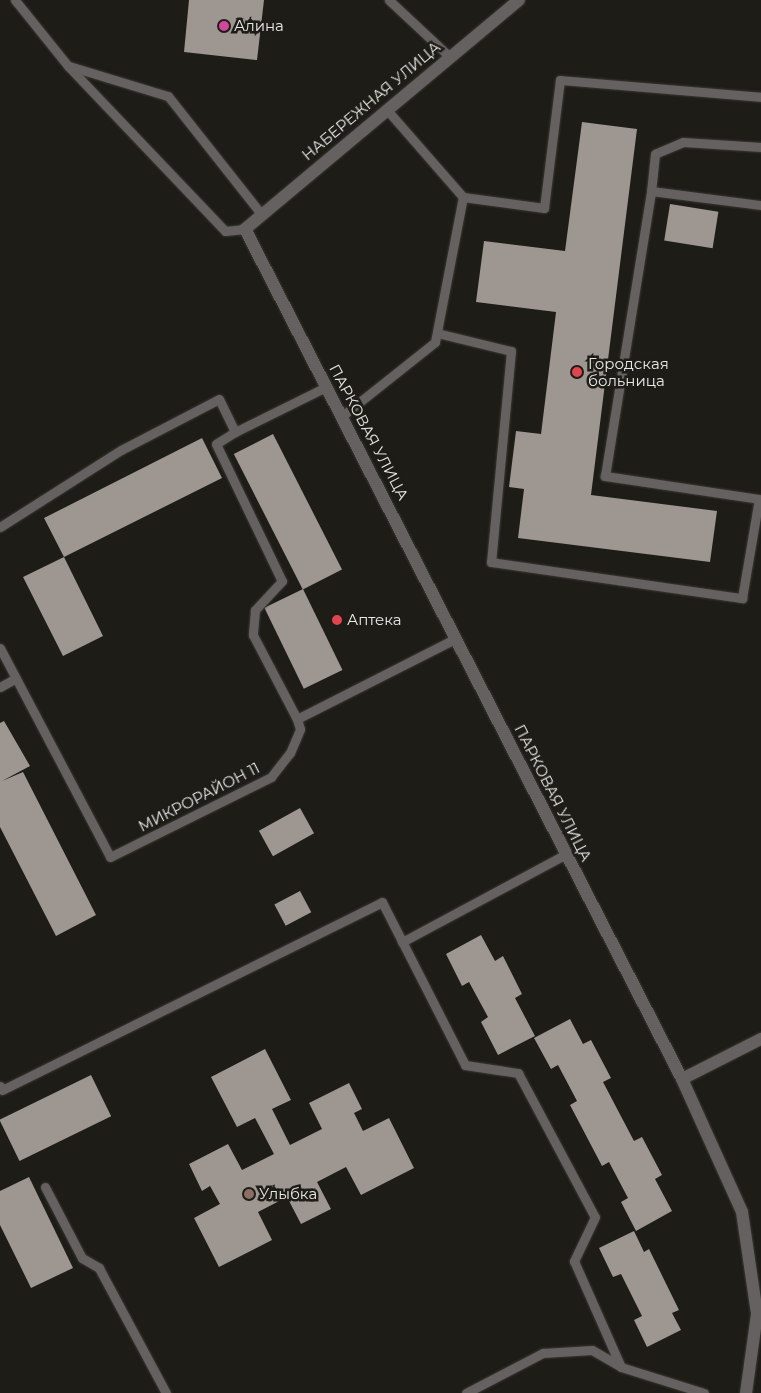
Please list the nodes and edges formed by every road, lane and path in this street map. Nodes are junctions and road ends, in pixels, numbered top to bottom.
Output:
1 (15, 0) edge
2 (389, 0) edge
3 (519, 0) edge
4 (450, 57) junction
5 (68, 66) junction
6 (761, 97) edge
7 (387, 110) junction
8 (761, 147) edge
9 (651, 191) junction
10 (463, 197) junction
11 (761, 205) edge
12 (262, 215) junction
13 (245, 229) junction
14 (437, 332) junction
15 (326, 387) junction
16 (342, 416) junction
17 (236, 432) junction
18 (0, 527) edge
19 (456, 639) junction
20 (0, 648) edge
21 (16, 678) junction
22 (0, 687) edge
23 (297, 719) junction
24 (566, 854) junction
25 (402, 942) junction
26 (761, 1039) edge
27 (682, 1079) junction
28 (0, 1086) edge
29 (45, 1186) dead end
30 (756, 1266) edge
31 (621, 1367) junction
32 (166, 1393) edge
33 (466, 1393) edge
34 (704, 1393) edge
35 (746, 1393) edge

1 - 5 lane
2 - 4 lane
3 - 4 street, НАБЕРЕЖНАЯ УЛИЦА
4 - 7 street, НАБЕРЕЖНАЯ УЛИЦА
5 - 12 lane
5 - 13 lane
6 - 10 lane
7 - 10 lane
7 - 12 street, НАБЕРЕЖНАЯ УЛИЦА
8 - 9 lane
9 - 11 lane
9 - 14 lane
10 - 14 lane
12 - 13 street, НАБЕРЕЖНАЯ УЛИЦА
13 - 15 street, ПАРКОВАЯ УЛИЦА
14 - 16 lane
15 - 16 street, ПАРКОВАЯ УЛИЦА
15 - 17 lane
16 - 19 street, ПАРКОВАЯ УЛИЦА
17 - 18 lane
17 - 23 lane
19 - 23 lane
19 - 24 street, ПАРКОВАЯ УЛИЦА
20 - 21 lane
21 - 22 lane
21 - 23 lane, МИКРОРАЙОН 11
24 - 25 lane
24 - 27 street, ПАРКОВАЯ УЛИЦА
25 - 28 lane
25 - 31 lane
26 - 27 street
27 - 30 street, ПАРКОВАЯ УЛИЦА
29 - 32 lane
30 - 35 street, ПАРКОВАЯ УЛИЦА
31 - 33 lane
31 - 34 lane

